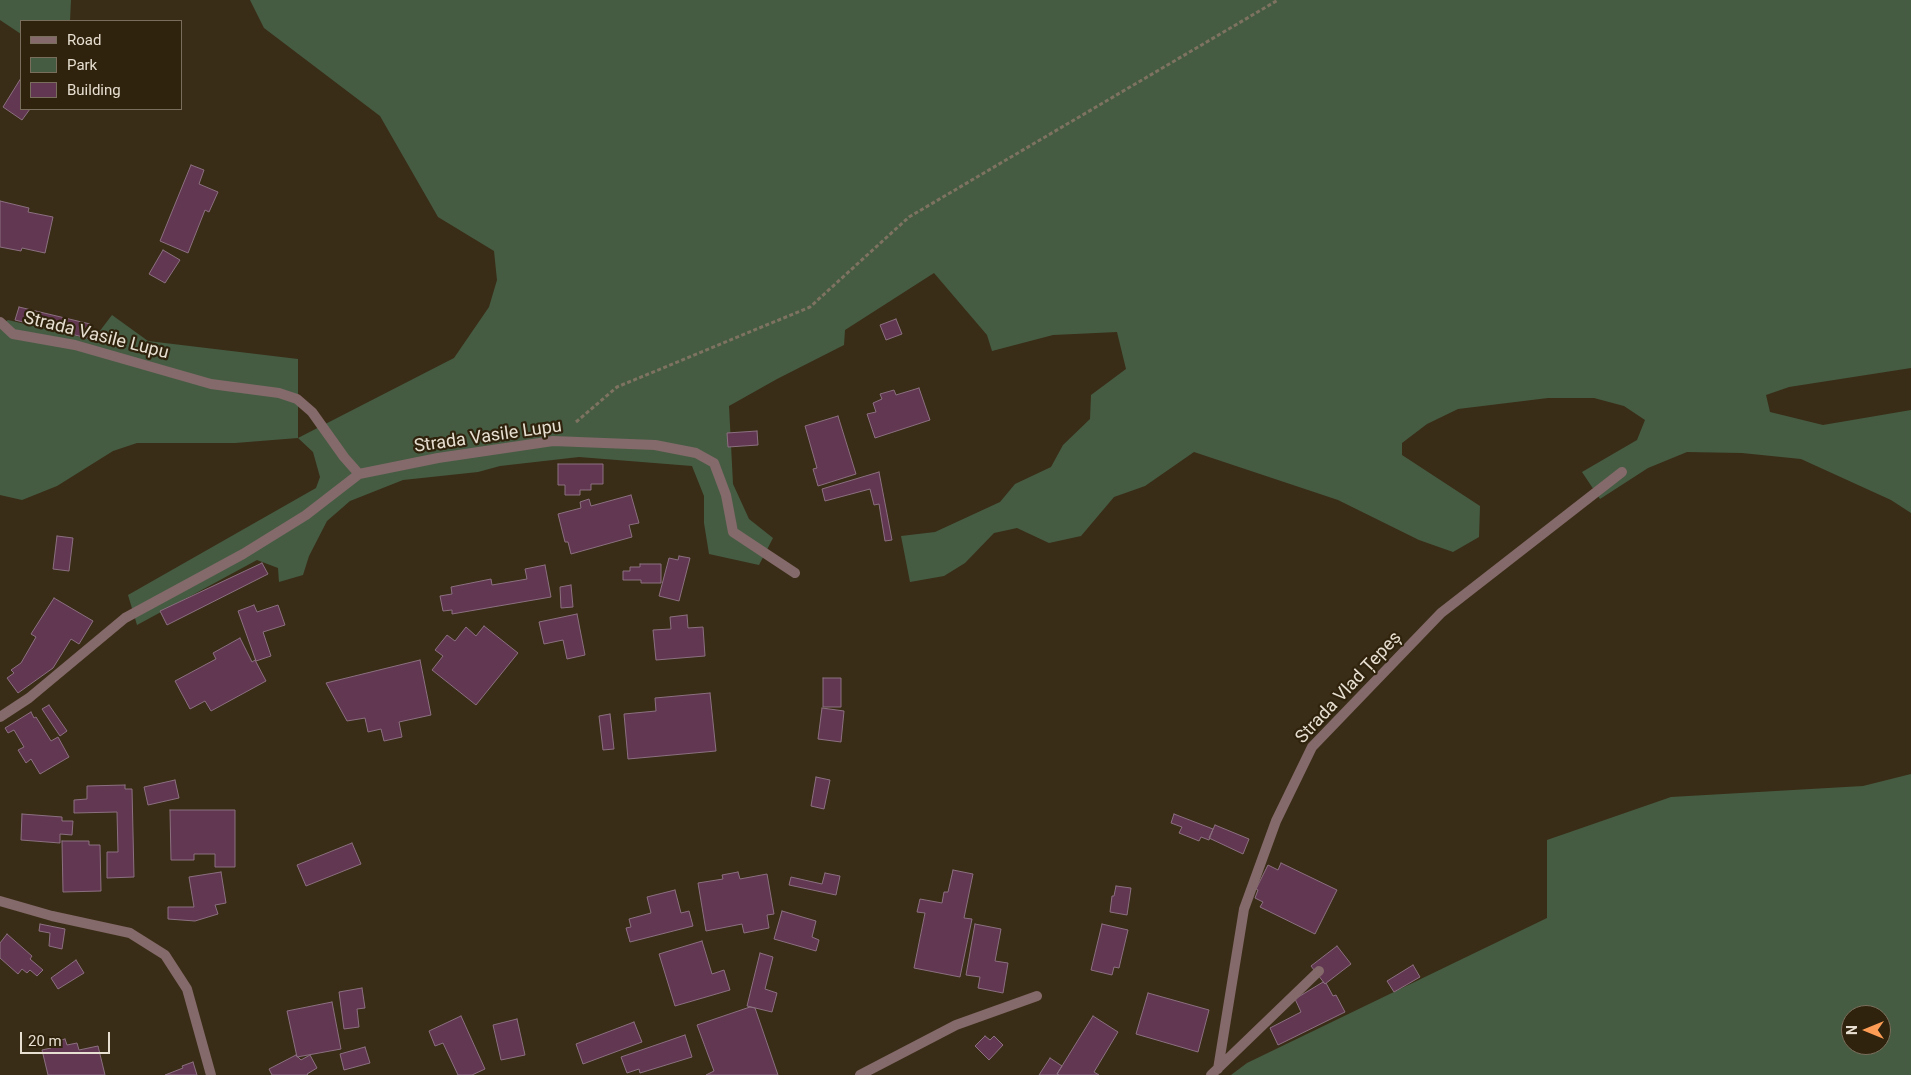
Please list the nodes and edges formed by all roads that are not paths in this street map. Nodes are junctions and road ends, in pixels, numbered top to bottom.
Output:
1 (0, 322) edge
2 (1622, 472) dead end
3 (359, 474) junction
4 (795, 573) dead end
5 (0, 717) edge
6 (0, 901) edge
7 (1319, 971) dead end
8 (1037, 996) dead end
9 (1214, 1072) edge
10 (211, 1075) edge
11 (860, 1075) edge

1 - 3 street, Strada Vasile Lupu
2 - 9 street, Strada Vlad Țepeș
3 - 4 street, Strada Vasile Lupu
3 - 5 street, Strada Vasile Lupu
6 - 10 street
7 - 9 street, Strada Vlad Țepeș
8 - 11 street

